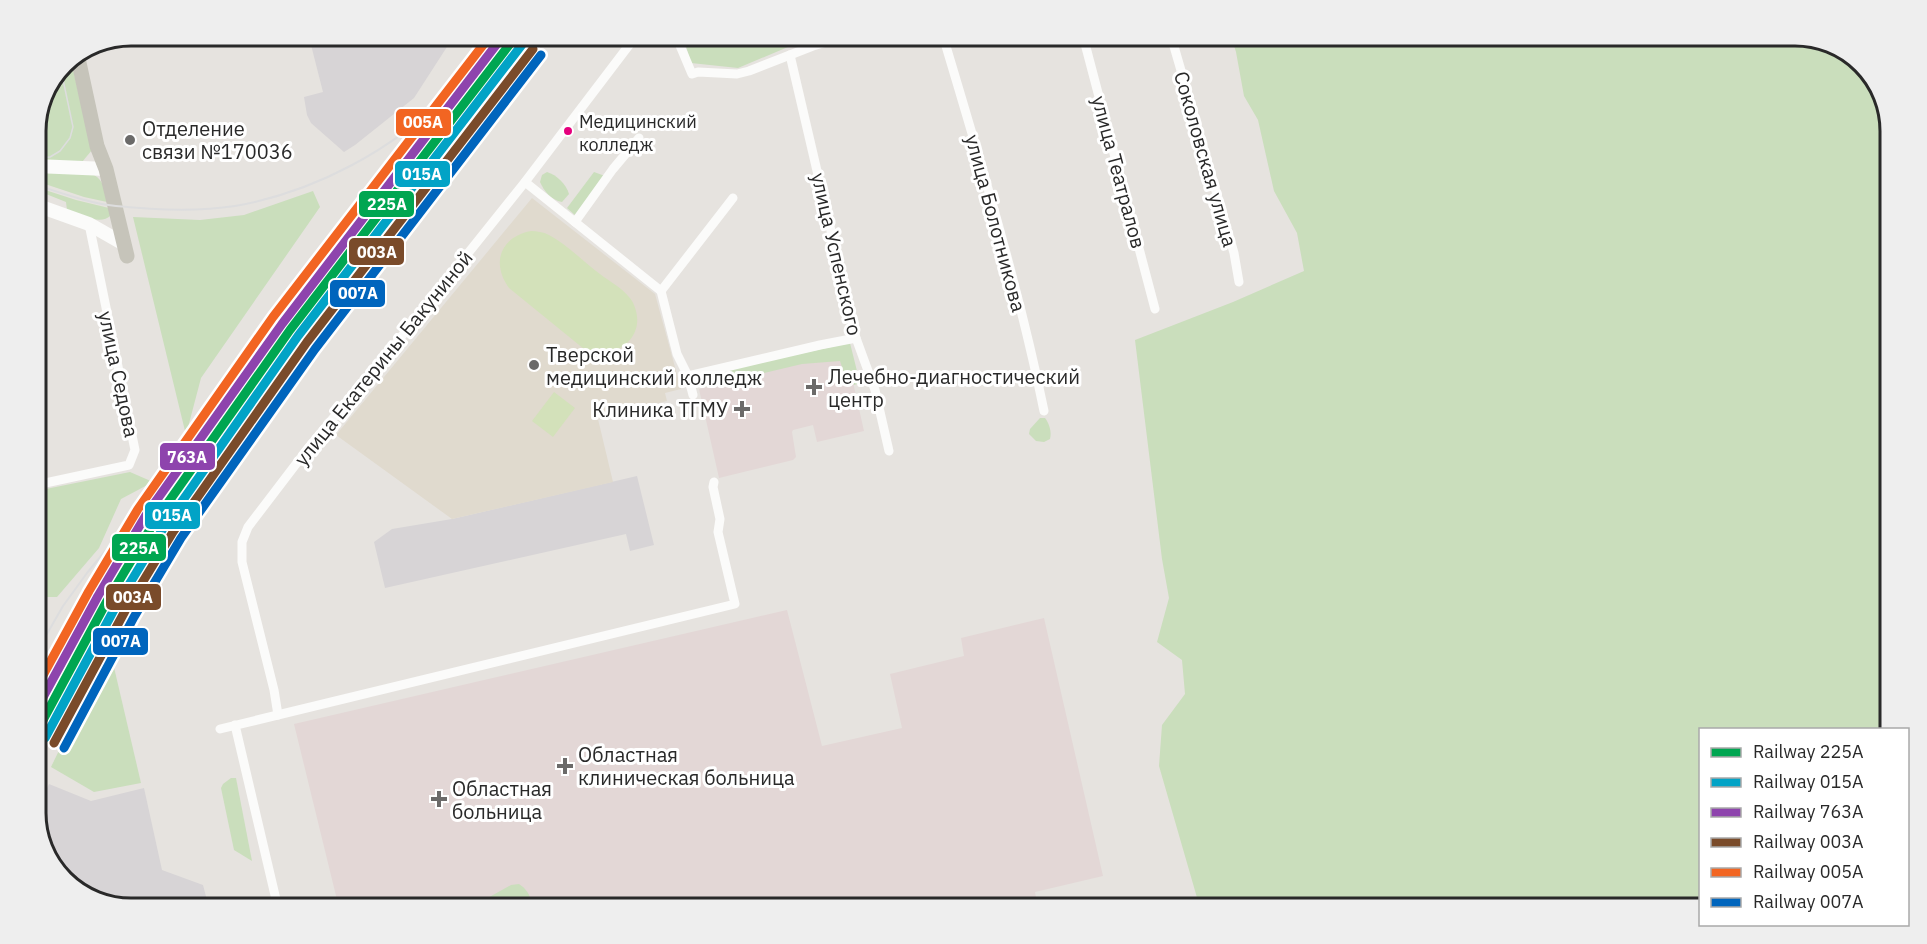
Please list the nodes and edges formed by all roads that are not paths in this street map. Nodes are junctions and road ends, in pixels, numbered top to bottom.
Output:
1 (628, 47) edge
2 (681, 47) edge
3 (814, 47) edge
4 (946, 47) edge
5 (1086, 47) edge
6 (1174, 47) edge
7 (790, 55) junction
8 (82, 62) edge
9 (82, 63) edge
10 (639, 138) dead end
11 (97, 146) junction
12 (47, 167) edge
13 (75, 169) junction
14 (106, 169) junction
15 (525, 182) junction
16 (733, 198) dead end
17 (47, 209) edge
18 (575, 222) junction
19 (89, 224) junction
20 (126, 250) joint
21 (1239, 282) dead end
22 (661, 291) junction
23 (1155, 309) dead end
24 (856, 338) junction
25 (688, 376) junction
26 (693, 395) dead end
27 (1044, 411) dead end
28 (889, 451) dead end
29 (714, 482) dead end
30 (47, 483) edge
31 (278, 715) junction
32 (235, 725) junction
33 (220, 729) dead end
34 (276, 898) edge

1 - 15 street, улица Екатерины Бакуниной
2 - 7 street
3 - 7 street
4 - 27 street, улица Болотникова
5 - 23 street, улица Театралов
6 - 21 street, Соколовская улица
7 - 24 street, улица Успенского
8 - 14 main road
9 - 11 main road
10 - 18 street
11 - 13 street
11 - 14 main road
12 - 13 street
13 - 14 street
14 - 20 main road
15 - 18 street
15 - 31 street, улица Екатерины Бакуниной
16 - 22 street
17 - 19 street
18 - 22 street
19 - 20 street
19 - 30 street, улица Седова
22 - 25 street
24 - 25 street
24 - 28 street, улица Успенского
25 - 26 street
29 - 31 street
31 - 32 street
32 - 33 street
32 - 34 street

